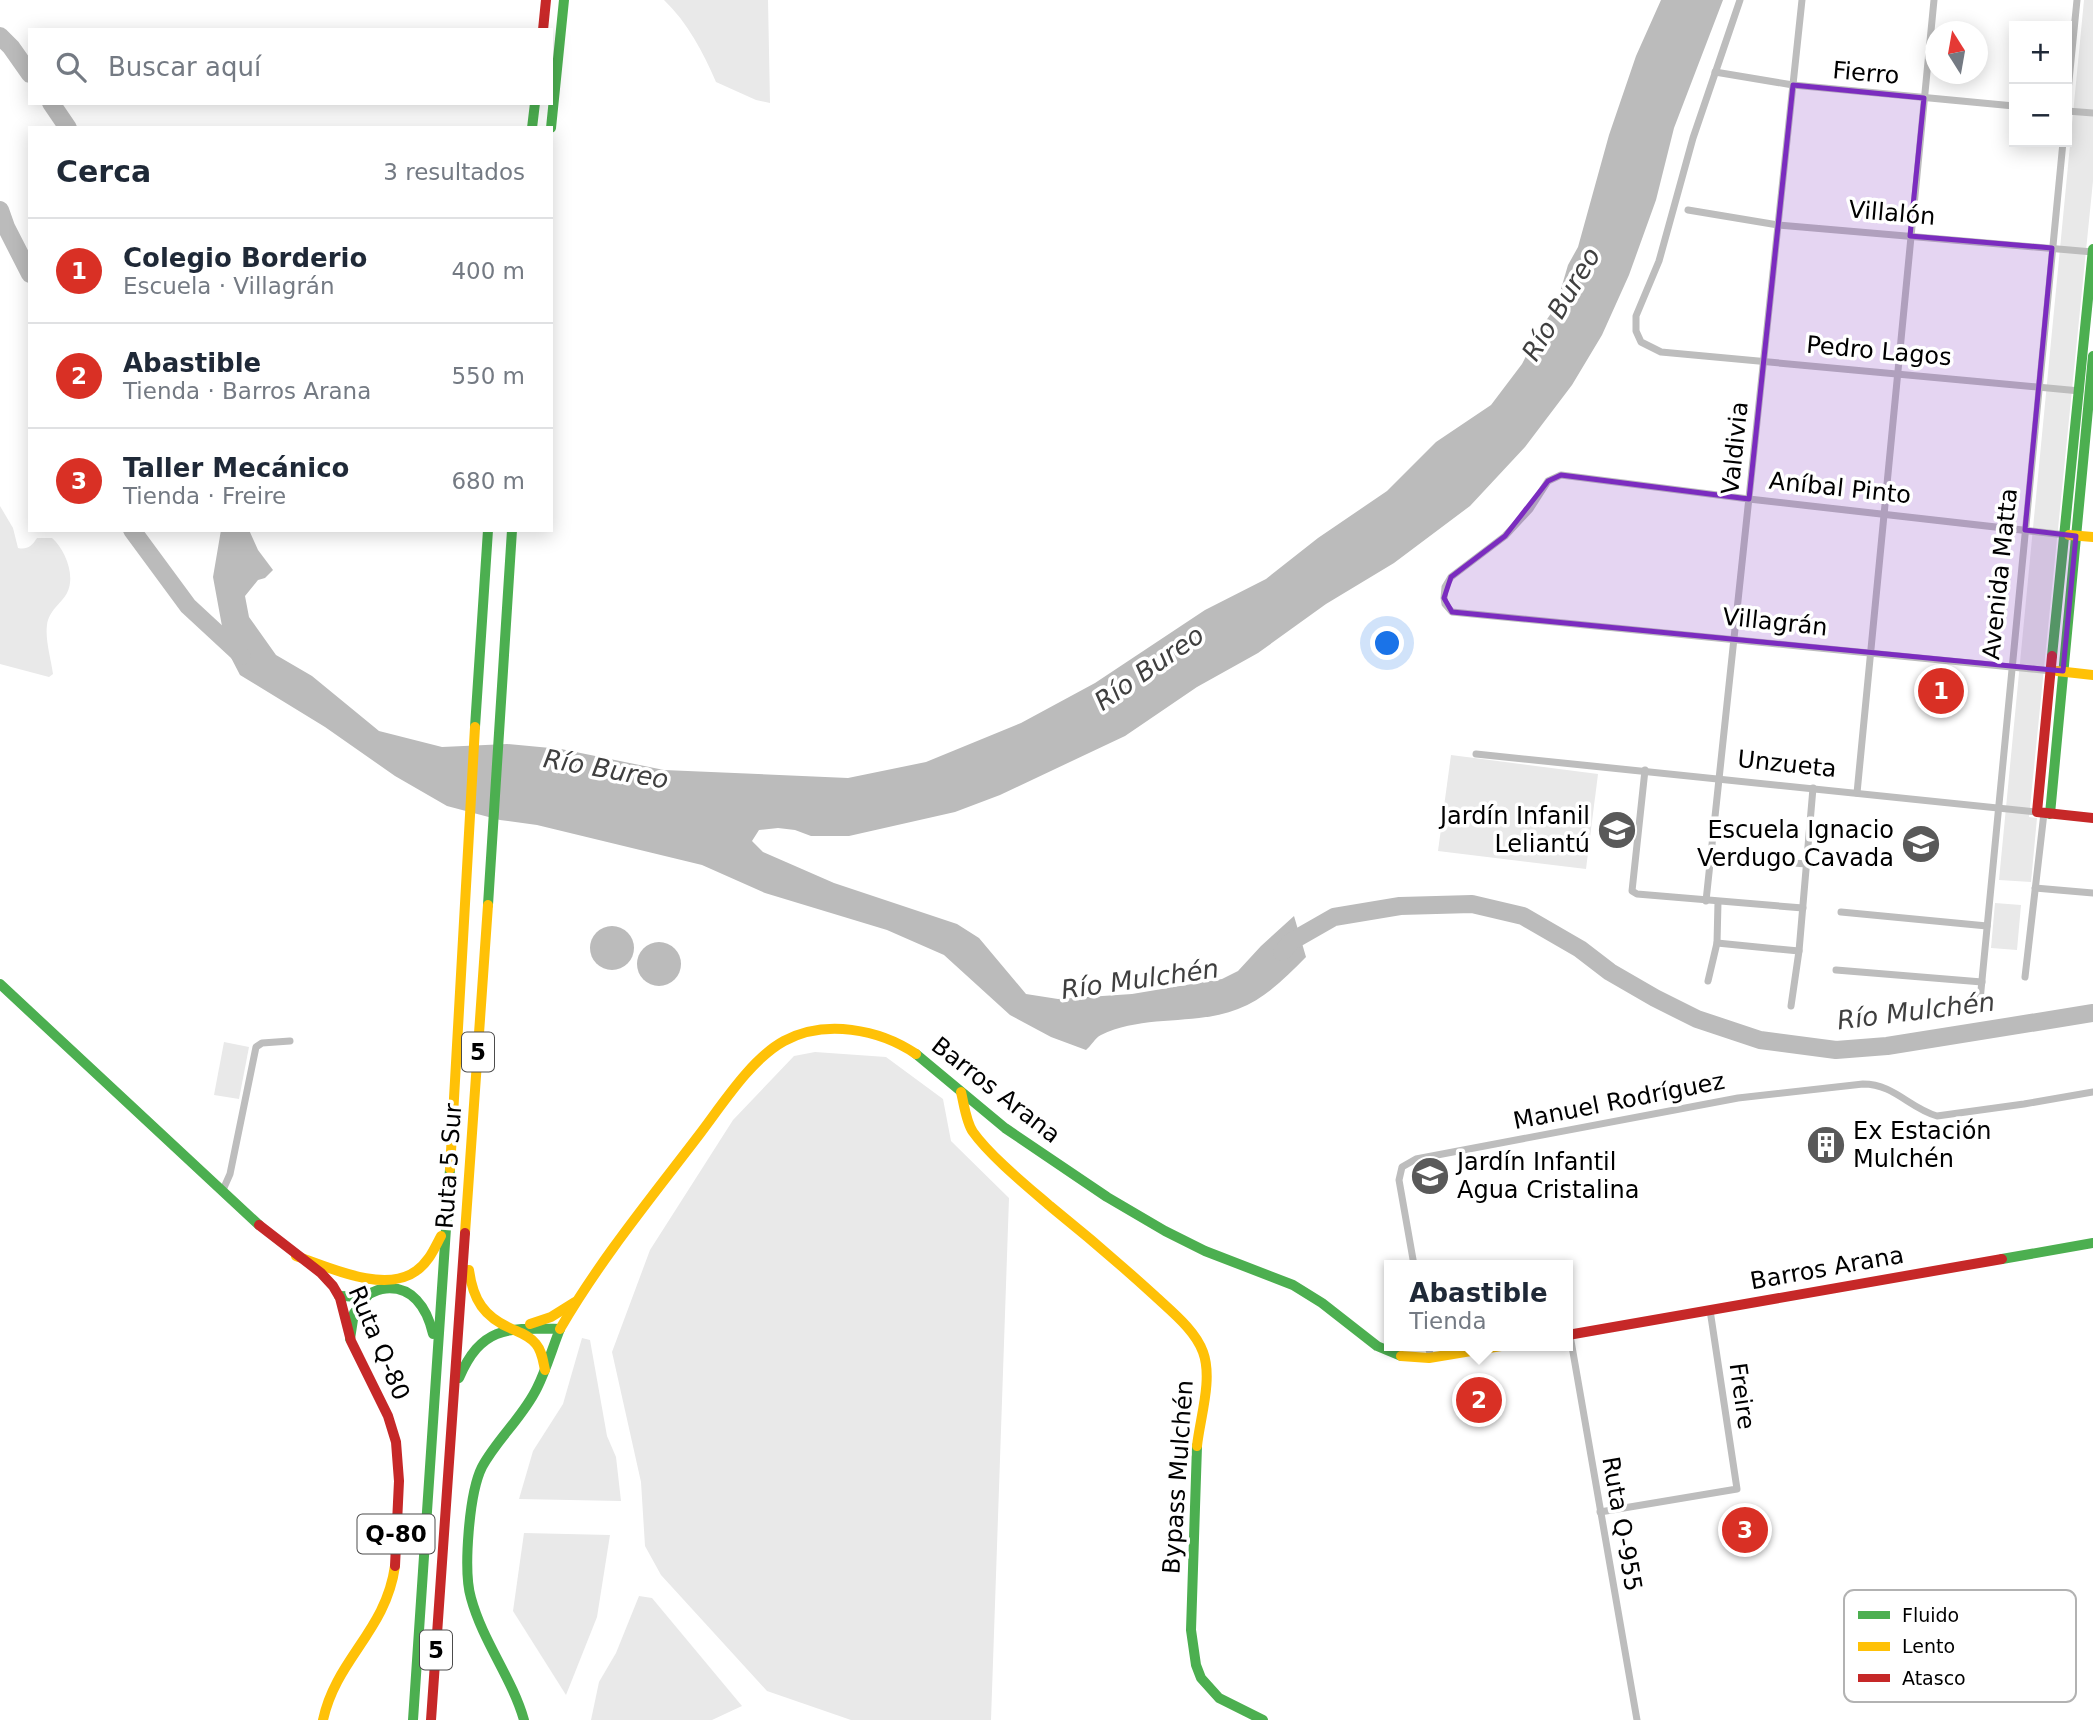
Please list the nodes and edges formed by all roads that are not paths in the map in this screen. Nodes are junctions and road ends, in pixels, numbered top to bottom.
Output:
1 (546, 0) edge
2 (564, 0) edge
3 (1740, 0) edge
4 (1802, 0) edge
5 (1934, 0) edge
6 (2077, 0) edge
7 (543, 28) edge
8 (1715, 72) junction
9 (2069, 84) edge
10 (1793, 85) junction
11 (1924, 97) junction
12 (535, 105) edge
13 (2009, 106) edge
14 (2072, 111) edge
15 (2093, 113) edge
16 (532, 126) edge
17 (551, 126) edge
18 (2063, 147) edge
19 (1688, 210) dead end
20 (1778, 225) junction
21 (1910, 236) junction
22 (2053, 248) junction
23 (2093, 251) edge
24 (2093, 356) edge
25 (1763, 362) junction
26 (1897, 374) junction
27 (2039, 387) junction
28 (2087, 392) edge
29 (1749, 499) junction
30 (1883, 514) junction
31 (2025, 530) junction
32 (488, 532) edge
33 (512, 532) edge
34 (2071, 535) junction
35 (2093, 537) edge
36 (1452, 612) joint
37 (1734, 639) junction
38 (1870, 653) junction
39 (2012, 666) junction
40 (2057, 671) junction
41 (2093, 674) edge
42 (1476, 754) dead end
43 (1645, 770) junction
44 (1719, 778) junction
45 (1813, 788) junction
46 (1857, 793) junction
47 (1998, 808) junction
48 (2043, 813) junction
49 (2093, 818) edge
50 (1711, 856) junction
51 (1806, 864) junction
52 (2035, 888) junction
53 (2093, 893) edge
54 (1706, 901) junction
55 (1718, 902) junction
56 (1802, 908) junction
57 (1841, 912) dead end
58 (1987, 926) junction
59 (1717, 943) junction
60 (1799, 951) junction
61 (1836, 970) dead end
62 (2025, 977) dead end
63 (1708, 981) dead end
64 (1982, 982) junction
65 (0, 984) edge
66 (1791, 1006) dead end
67 (1979, 1011) dead end
68 (290, 1041) dead end
69 (961, 1092) junction
70 (2093, 1092) edge
71 (222, 1192) junction
72 (447, 1222) junction
73 (465, 1241) junction
74 (2093, 1243) edge
75 (296, 1256) junction
76 (1413, 1260) edge
77 (365, 1276) junction
78 (369, 1294) junction
79 (339, 1296) junction
80 (575, 1302) junction
81 (1710, 1310) junction
82 (515, 1328) junction
83 (560, 1329) junction
84 (1573, 1334) edge
85 (350, 1339) junction
86 (1384, 1349) edge
87 (1388, 1351) edge
88 (1429, 1351) edge
89 (1472, 1351) edge
90 (1572, 1351) edge
91 (438, 1356) junction
92 (1431, 1358) junction
93 (545, 1370) junction
94 (454, 1396) junction
95 (1600, 1512) junction
96 (323, 1720) edge
97 (412, 1720) edge
98 (431, 1720) edge
99 (524, 1720) edge
100 (1263, 1720) edge
101 (1637, 1720) edge

1 - 7 main road
2 - 17 main road
3 - 8 street
4 - 10 street, Valdivia
5 - 11 street
6 - 9 street
8 - 10 street, Fierro
8 - 25 street, Pedro Lagos
10 - 11 street, Fierro
10 - 20 street, Valdivia
11 - 13 street, Fierro
11 - 21 street
12 - 16 main road
14 - 15 street
18 - 22 street, Avenida Matta
19 - 20 street, Villalón
20 - 21 street, Villalón
20 - 25 street, Valdivia
21 - 22 street, Villalón
21 - 26 street
22 - 23 street, Villalón
22 - 27 street, Avenida Matta
23 - 28 main road
24 - 28 main road
25 - 26 street, Pedro Lagos
25 - 29 street, Valdivia
26 - 27 street, Pedro Lagos
26 - 30 street
27 - 28 street, Pedro Lagos
27 - 31 street, Avenida Matta
28 - 34 main road
29 - 30 street, Aníbal Pinto
29 - 36 street, Aníbal Pinto
29 - 37 street, Valdivia
30 - 31 street, Aníbal Pinto
30 - 38 street
31 - 34 street, Aníbal Pinto
31 - 39 street, Avenida Matta
32 - 72 main road, Ruta 5 Sur / 5
33 - 73 main road, Ruta 5 Sur / 5
34 - 35 main road, Aníbal Pinto
34 - 40 main road
36 - 37 street, Villagrán
37 - 38 street, Villagrán
37 - 44 street, Valdivia
38 - 39 street, Villagrán
38 - 46 street
39 - 40 street, Villagrán
39 - 47 street, Avenida Matta
40 - 41 main road, Villagrán
40 - 48 main road
42 - 43 street, Unzueta
43 - 44 street, Unzueta
43 - 54 street
44 - 45 street, Unzueta
44 - 50 street, Valdivia
45 - 46 street, Unzueta
45 - 51 street
46 - 47 street, Unzueta
47 - 48 street, Unzueta
47 - 58 street, Avenida Matta
48 - 49 main road, Unzueta
48 - 52 street
50 - 51 street
50 - 54 street, Valdivia
51 - 56 street
52 - 53 street
52 - 62 street
54 - 55 street
55 - 56 street
55 - 59 street
56 - 60 street
57 - 58 street
58 - 64 street, Avenida Matta
59 - 60 street
59 - 63 street
60 - 66 street
61 - 64 street
64 - 67 street, Avenida Matta
65 - 71 main road, Ruta Q-80 / Q-80
68 - 71 street
69 - 80 main road, Barros Arana
69 - 86 main road, Barros Arana
69 - 100 main road, Bypass Mulchén
70 - 76 street, Manuel Rodríguez
71 - 75 main road, Ruta Q-80 / Q-80
72 - 77 main road
72 - 91 main road, Ruta 5 Sur / 5
73 - 82 main road
73 - 94 main road, Ruta 5 Sur / 5
74 - 81 main road, Barros Arana
75 - 77 main road
75 - 79 main road, Ruta Q-80 / Q-80
77 - 79 main road
78 - 79 main road
78 - 85 main road
78 - 91 main road
79 - 85 main road, Ruta Q-80 / Q-80
80 - 82 main road
80 - 83 main road, Barros Arana
81 - 84 main road, Barros Arana
81 - 95 street, Freire
82 - 83 main road
82 - 93 main road
82 - 94 main road
83 - 93 main road, Barros Arana
85 - 96 main road, Ruta Q-80 / Q-80
87 - 92 main road, Barros Arana
88 - 92 street
89 - 92 main road, Barros Arana
90 - 95 street, Ruta Q-955
91 - 97 main road, Ruta 5 Sur / 5
93 - 99 main road, Barros Arana
94 - 98 main road, Ruta 5 Sur / 5
95 - 101 street, Ruta Q-955

